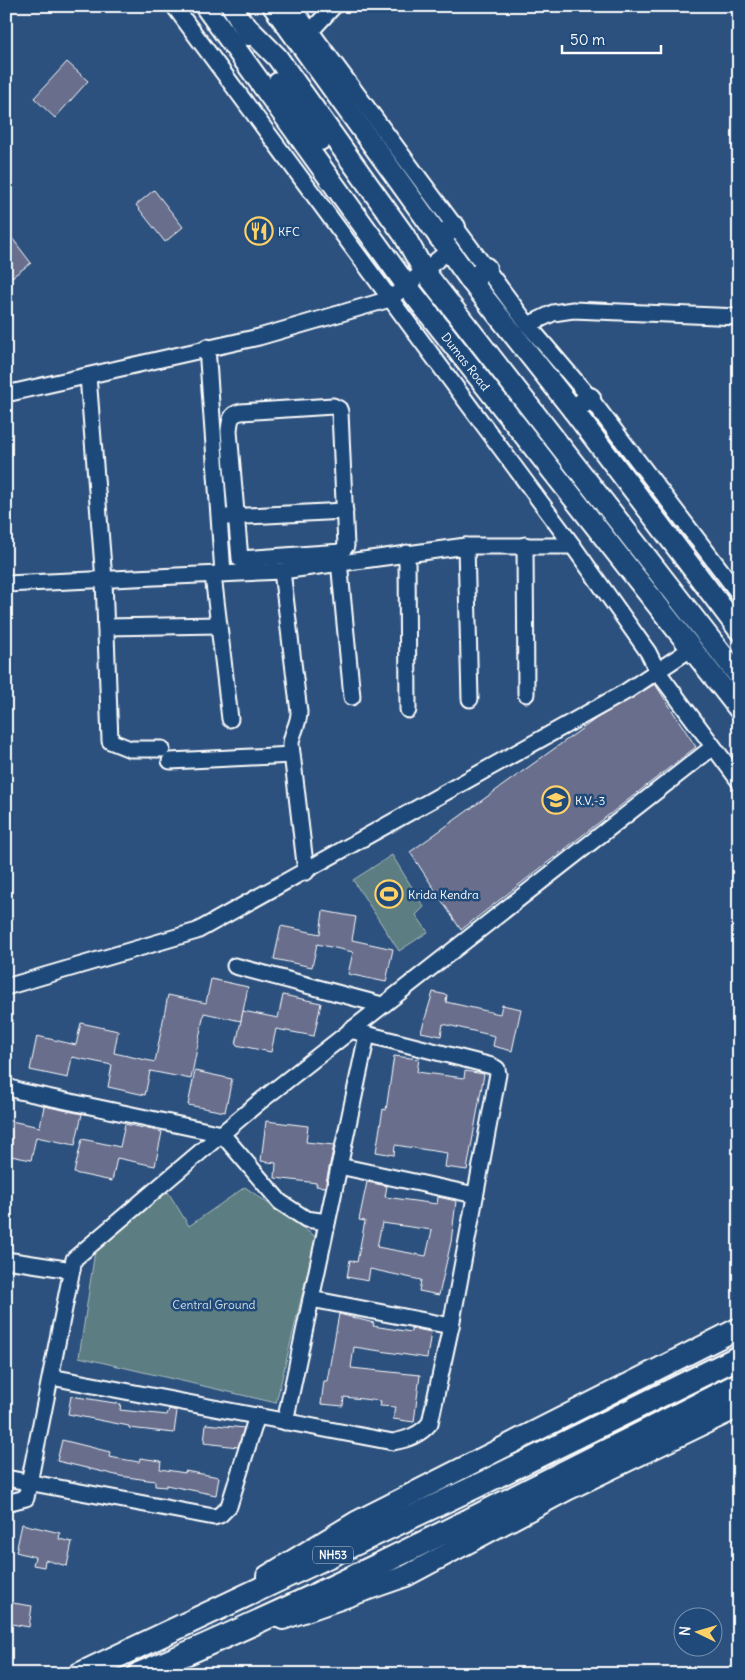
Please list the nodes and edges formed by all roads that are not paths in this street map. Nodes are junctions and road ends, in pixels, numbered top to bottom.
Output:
1 (174, 6) edge
2 (205, 6) edge
3 (274, 6) edge
4 (292, 6) edge
5 (334, 6) edge
6 (237, 15) edge
7 (310, 32) junction
8 (447, 238) junction
9 (486, 268) junction
10 (424, 271) junction
11 (471, 282) junction
12 (407, 286) junction
13 (390, 299) junction
14 (739, 317) edge
15 (528, 325) junction
16 (207, 347) junction
17 (88, 376) junction
18 (6, 394) edge
19 (590, 398) junction
20 (573, 410) junction
21 (232, 416) junction
22 (212, 418) junction
23 (345, 511) junction
24 (235, 516) junction
25 (219, 517) junction
26 (466, 546) junction
27 (525, 546) junction
28 (573, 546) junction
29 (407, 553) junction
30 (340, 561) junction
31 (282, 571) junction
32 (218, 574) junction
33 (104, 580) junction
34 (6, 584) edge
35 (739, 594) edge
36 (219, 625) junction
37 (106, 627) junction
38 (739, 630) edge
39 (692, 648) junction
40 (658, 672) junction
41 (739, 676) edge
42 (526, 694) dead end
43 (352, 696) dead end
44 (470, 699) dead end
45 (408, 710) dead end
46 (739, 710) edge
47 (230, 720) dead end
48 (713, 747) junction
49 (292, 755) junction
50 (739, 781) edge
51 (306, 872) junction
52 (235, 966) dead end
53 (6, 987) edge
54 (382, 1005) junction
55 (350, 1030) junction
56 (367, 1035) junction
57 (6, 1086) edge
58 (222, 1134) junction
59 (339, 1166) junction
60 (475, 1195) junction
61 (327, 1222) junction
62 (6, 1260) edge
63 (72, 1270) junction
64 (311, 1299) junction
65 (451, 1326) junction
66 (739, 1328) edge
67 (739, 1357) edge
68 (51, 1377) junction
69 (739, 1384) edge
70 (739, 1407) edge
71 (257, 1416) junction
72 (285, 1422) junction
73 (6, 1478) edge
74 (30, 1482) junction
75 (6, 1503) edge
76 (190, 1624) junction
77 (204, 1648) junction
78 (178, 1657) junction
79 (80, 1674) edge
80 (139, 1674) edge
81 (157, 1674) edge

1 - 13 street
2 - 12 main road, Dumas Road
3 - 8 main road
4 - 7 street
5 - 7 street
6 - 10 main road
7 - 8 street
8 - 9 street
8 - 10 street
8 - 11 main road
9 - 11 main road
9 - 15 street
10 - 12 street
10 - 41 main road
11 - 20 main road
12 - 13 street
12 - 39 main road, Dumas Road
13 - 16 street
13 - 28 street
14 - 15 street
15 - 19 street
16 - 17 street
16 - 22 street
17 - 18 street
17 - 33 street
19 - 20 main road
19 - 35 street
20 - 38 main road
21 - 22 street
21 - 23 street
21 - 24 street
22 - 25 street
23 - 24 street
23 - 24 street
24 - 25 street
25 - 32 street
26 - 27 street
26 - 29 street
26 - 44 street
27 - 28 street
27 - 42 street
28 - 40 street
29 - 30 street
29 - 45 street
30 - 31 street
30 - 43 street
31 - 32 street
31 - 49 street
32 - 33 street
32 - 36 street
33 - 34 street
33 - 37 street
36 - 37 street
36 - 47 street
37 - 49 street
39 - 40 street
39 - 46 main road, Dumas Road
40 - 48 street
40 - 51 street
48 - 50 street
48 - 54 street
49 - 51 street
51 - 53 street
52 - 54 street
54 - 55 street
55 - 56 street
55 - 58 street
56 - 59 street
56 - 60 street
57 - 58 street
58 - 61 street
58 - 63 street
59 - 60 street
59 - 61 street
60 - 65 street
61 - 64 street
62 - 63 street
63 - 68 street
64 - 65 street
64 - 72 street
65 - 72 street
66 - 76 main road
67 - 76 highway, NH53
68 - 71 street
68 - 74 street
69 - 77 highway, NH53
70 - 77 main road
71 - 72 street
71 - 74 street
73 - 74 street
74 - 75 street
76 - 77 main road
76 - 79 highway, NH53
77 - 78 highway, NH53
78 - 80 highway, NH53
78 - 81 street

